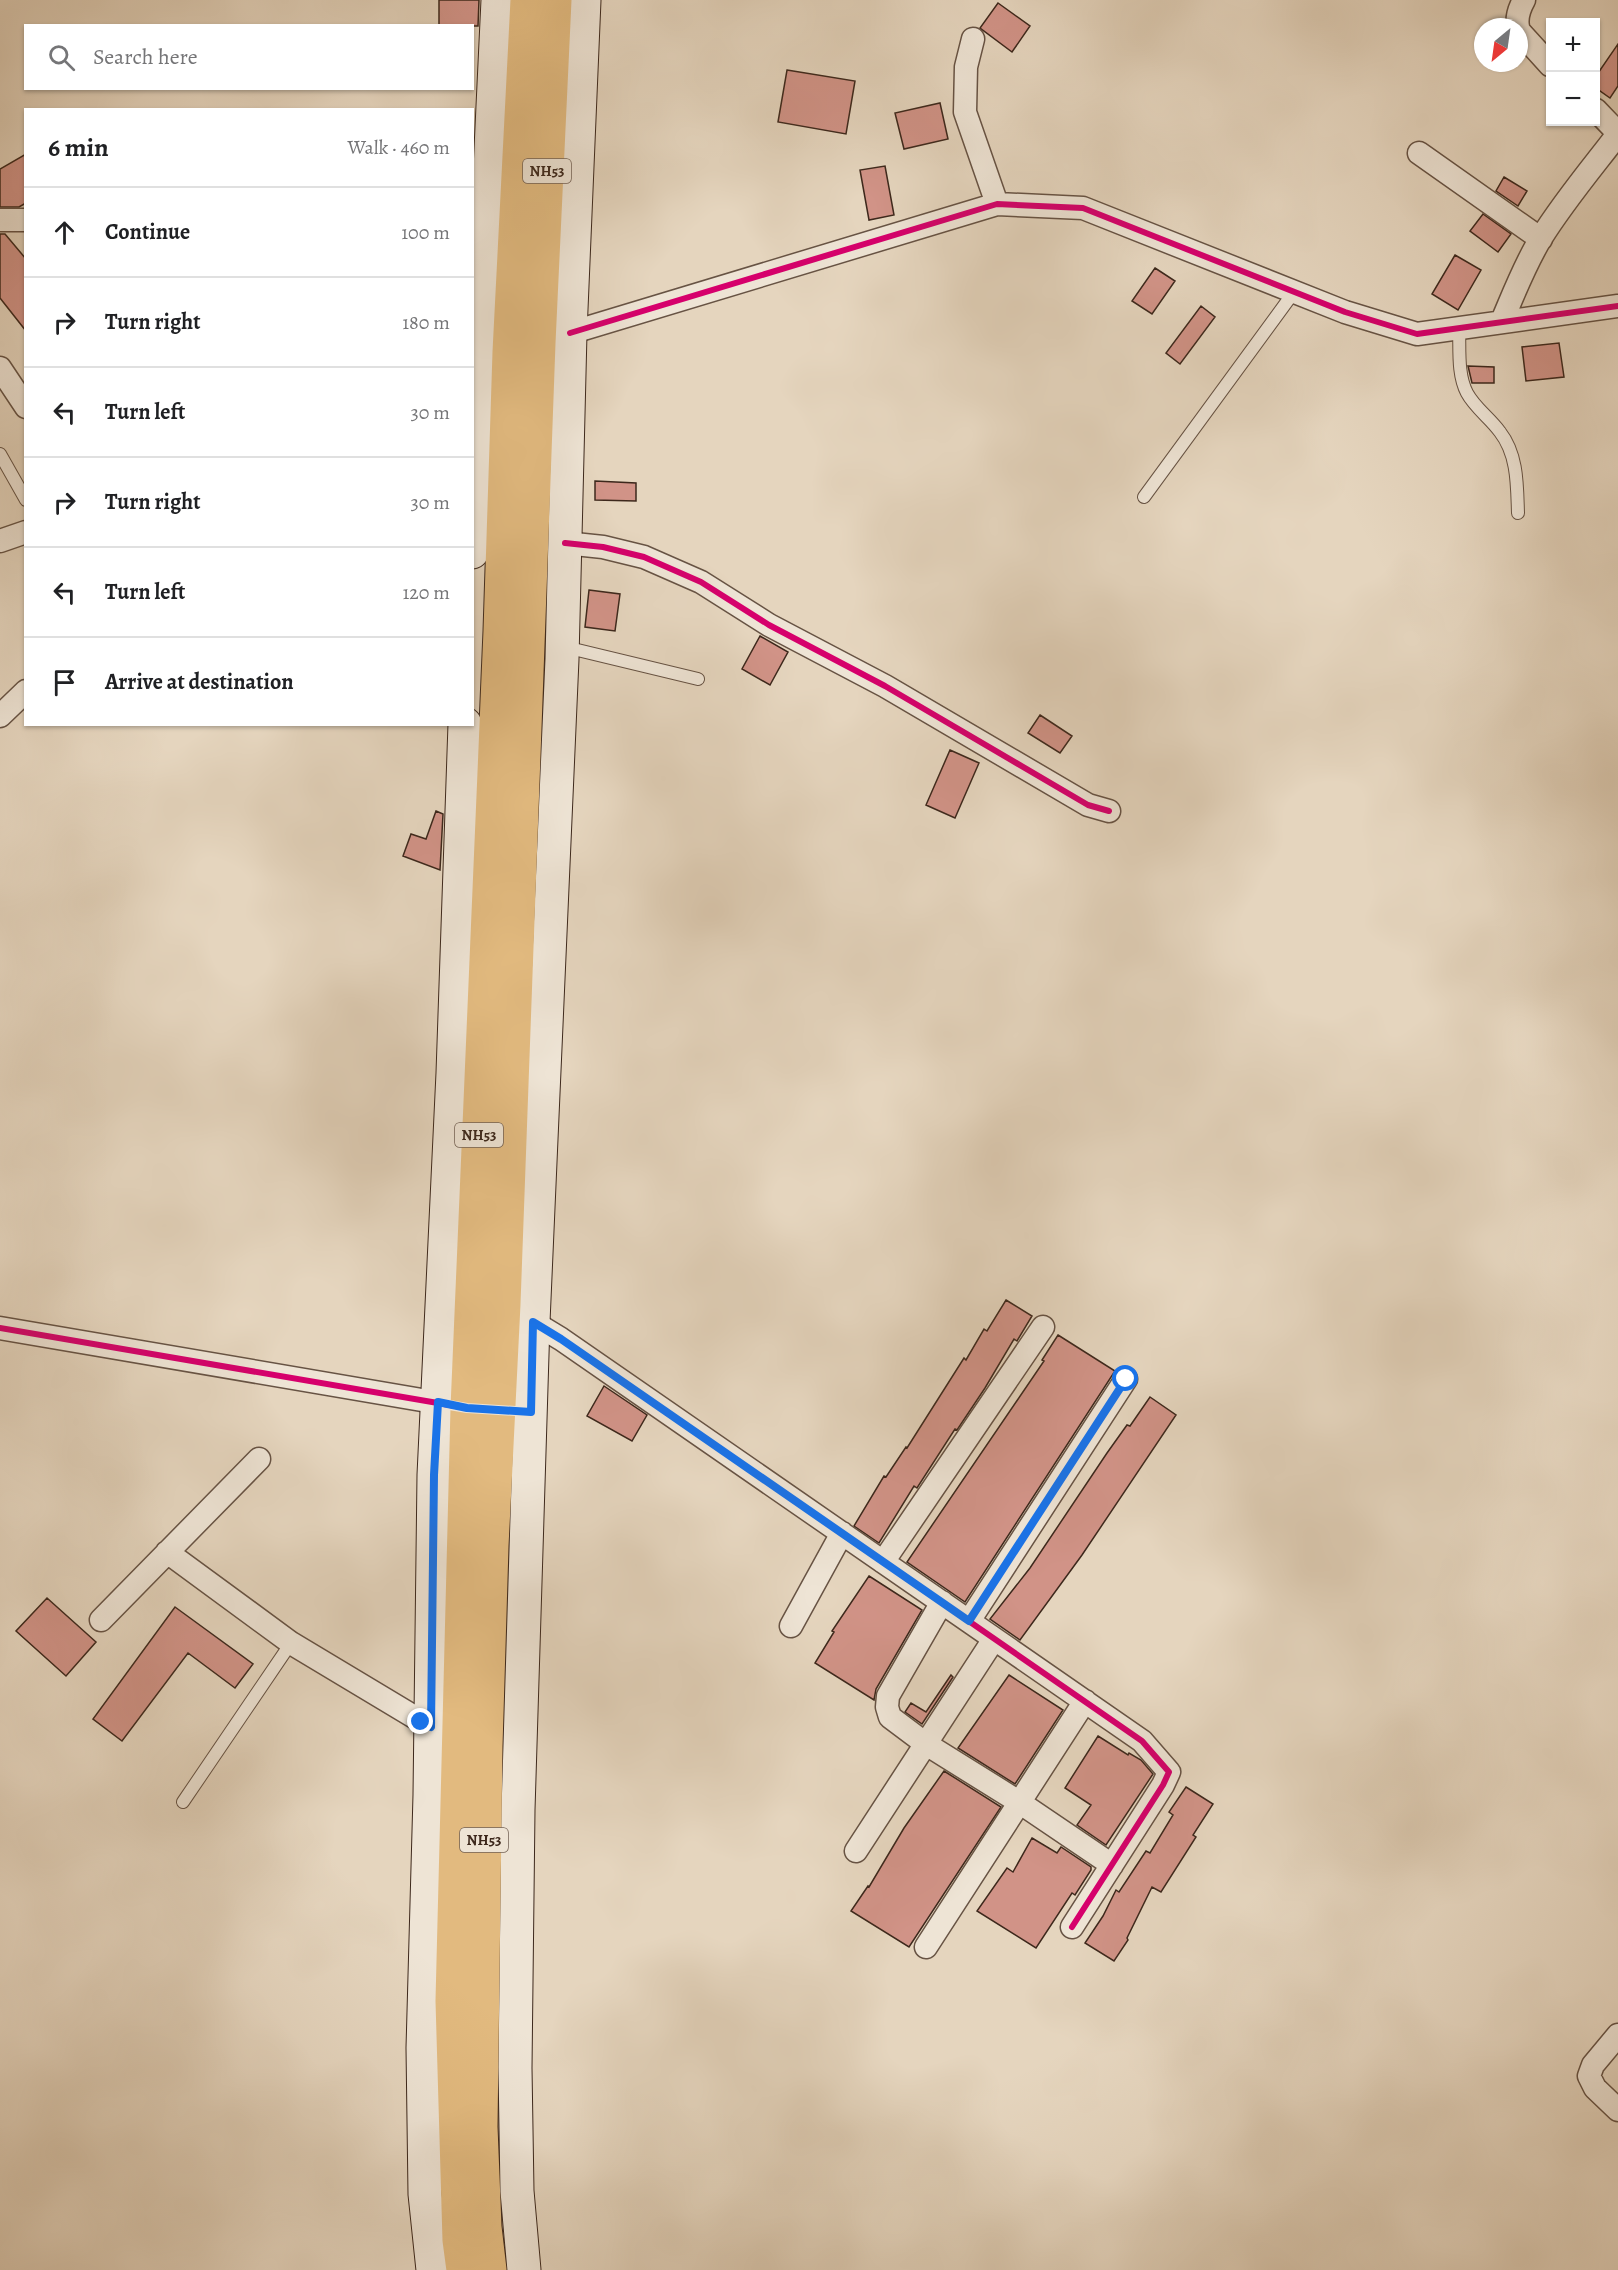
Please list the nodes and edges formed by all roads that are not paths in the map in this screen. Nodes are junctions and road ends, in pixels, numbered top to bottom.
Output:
1 (498, 0) edge
2 (527, 0) edge
3 (555, 0) edge
4 (584, 0) edge
5 (1524, 0) edge
6 (1517, 18) edge
7 (973, 39) dead end
8 (1528, 39) edge
9 (1546, 59) edge
10 (1600, 114) edge
11 (1618, 134) edge
12 (1419, 153) dead end
13 (997, 204) junction
14 (0, 220) edge
15 (24, 220) edge
16 (1541, 239) junction
17 (1294, 292) junction
18 (1618, 306) edge
19 (512, 312) junction
20 (1502, 321) junction
21 (477, 328) edge
22 (1459, 328) junction
23 (570, 333) junction
24 (0, 368) edge
25 (24, 404) edge
26 (0, 454) edge
27 (474, 462) edge
28 (24, 496) edge
29 (1144, 497) dead end
30 (1518, 513) dead end
31 (24, 533) edge
32 (0, 542) edge
33 (565, 543) junction
34 (562, 646) junction
35 (698, 679) dead end
36 (24, 693) edge
37 (0, 716) edge
38 (465, 726) edge
39 (1109, 811) dead end
40 (533, 1322) junction
41 (0, 1328) edge
42 (1043, 1328) dead end
43 (1126, 1379) dead end
44 (452, 1405) junction
45 (515, 1411) junction
46 (259, 1459) dead end
47 (842, 1533) junction
48 (167, 1552) junction
49 (883, 1562) junction
50 (942, 1602) junction
51 (101, 1620) dead end
52 (969, 1621) junction
53 (791, 1626) dead end
54 (994, 1639) junction
55 (291, 1643) junction
56 (1084, 1701) junction
57 (431, 1727) junction
58 (926, 1744) junction
59 (183, 1802) dead end
60 (1019, 1802) junction
61 (856, 1851) dead end
62 (1112, 1865) junction
63 (1072, 1927) dead end
64 (926, 1947) dead end
65 (1618, 2036) edge
66 (1618, 2110) edge
67 (433, 2270) edge
68 (463, 2270) edge
69 (490, 2270) edge
70 (524, 2270) edge

1 - 21 main road
2 - 19 highway, NH53
3 - 45 highway, NH53
4 - 23 main road
5 - 6 street
7 - 13 street
8 - 9 street
10 - 11 street
11 - 16 street
12 - 16 street
13 - 17 street
13 - 23 street
14 - 15 street
16 - 20 street
17 - 22 street
17 - 29 lane
18 - 20 street
19 - 21 street
19 - 44 highway, NH53
20 - 22 street
21 - 27 main road
22 - 30 lane
23 - 33 main road
24 - 25 street
26 - 28 lane
31 - 32 street
33 - 34 main road
33 - 39 street
34 - 35 lane
34 - 40 main road
36 - 37 street
38 - 44 main road
40 - 45 main road
40 - 47 street
41 - 44 street
42 - 49 street
43 - 52 street
44 - 45 street
44 - 57 main road
44 - 68 highway, NH53
45 - 69 highway, NH53
45 - 70 main road
46 - 48 street
47 - 49 street
47 - 53 street
48 - 51 street
48 - 55 street
49 - 50 street
50 - 52 street
50 - 58 street
52 - 54 street
54 - 56 street
54 - 58 street
55 - 57 street
55 - 59 lane
56 - 60 street
56 - 62 street
57 - 67 main road
58 - 60 street
58 - 61 street
60 - 62 street
60 - 64 street
62 - 63 street
65 - 66 street

